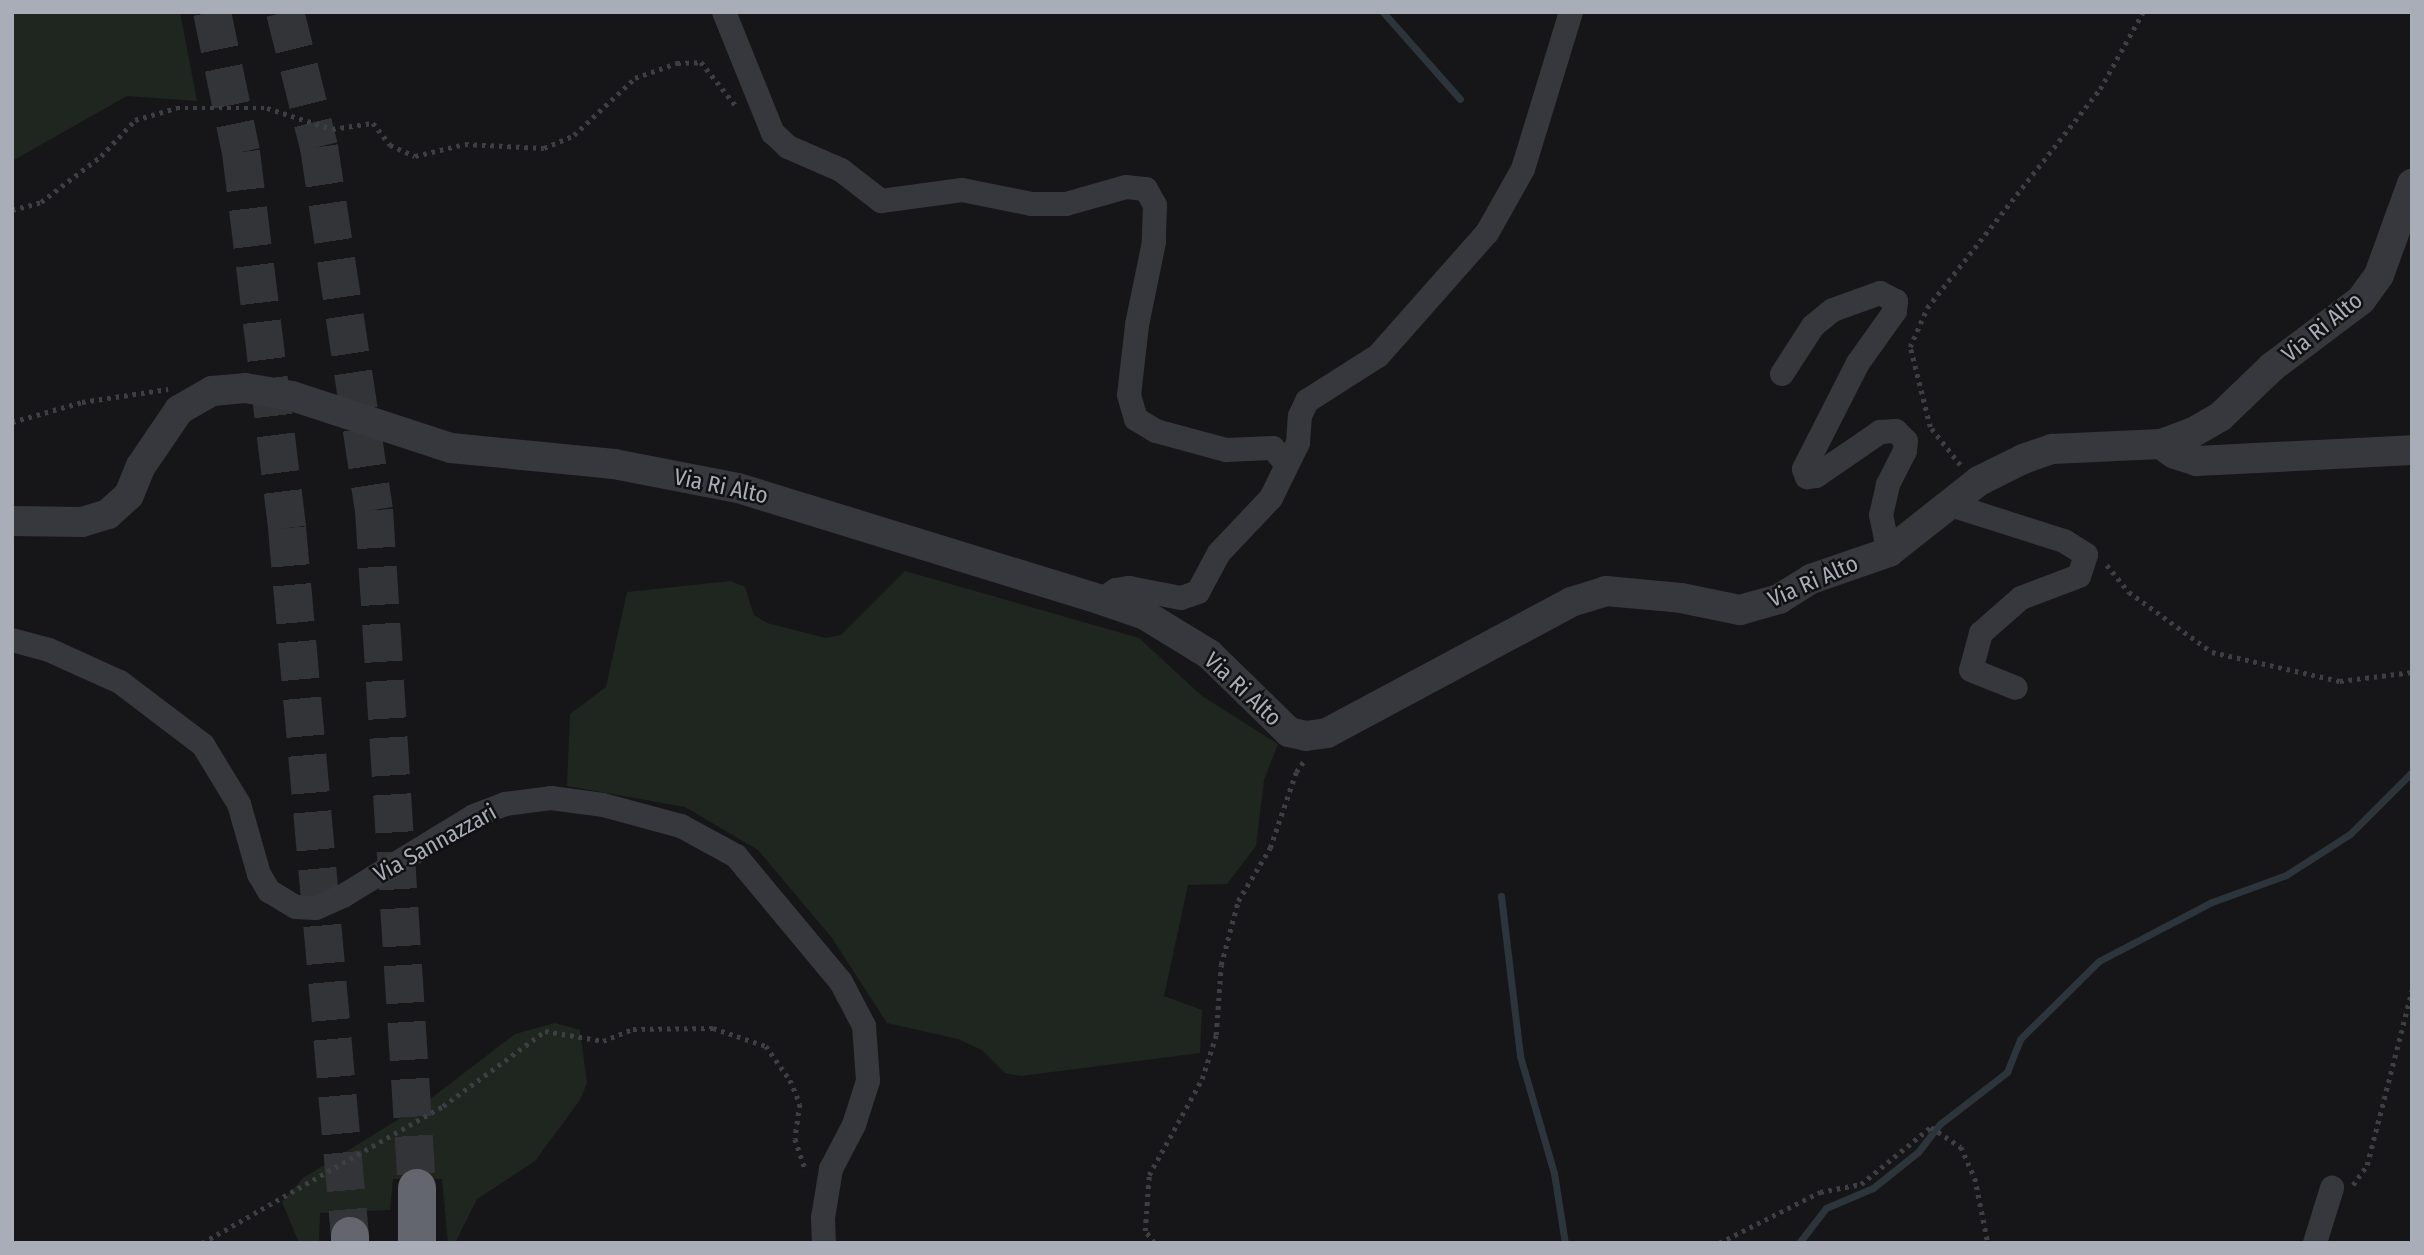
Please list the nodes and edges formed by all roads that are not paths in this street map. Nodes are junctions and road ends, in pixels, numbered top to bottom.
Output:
1 (724, 12) edge
2 (1571, 12) edge
3 (2412, 184) edge
4 (1782, 374) dead end
5 (2161, 444) junction
6 (2412, 450) edge
7 (1286, 464) junction
8 (1951, 505) junction
9 (12, 521) edge
10 (1889, 552) junction
11 (1102, 600) junction
12 (12, 640) edge
13 (2016, 688) dead end
14 (417, 1188) tunnel mouth
15 (2340, 1189) road end
16 (823, 1231) edge
17 (417, 1243) edge
18 (2315, 1243) edge

1 - 7 street
2 - 7 street
3 - 5 street, Via Ri Alto
4 - 10 street
5 - 6 street
5 - 8 street, Via Ri Alto
7 - 11 street
8 - 10 street, Via Ri Alto
8 - 13 street
9 - 11 street, Via Ri Alto
10 - 11 street, Via Ri Alto
12 - 16 street, Via Sannazzari
14 - 17 highway
15 - 18 street

